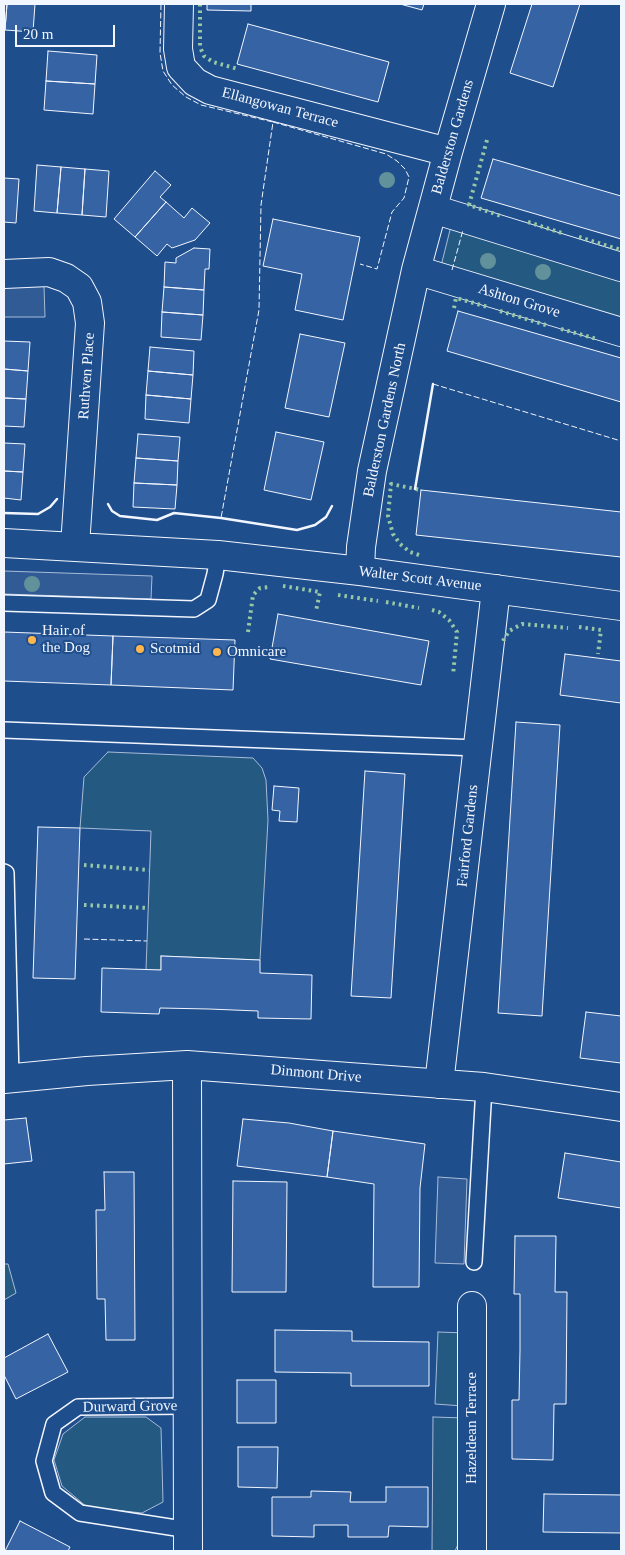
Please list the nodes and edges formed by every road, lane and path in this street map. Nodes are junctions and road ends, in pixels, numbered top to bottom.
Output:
1 (179, 4) edge
2 (492, 4) edge
3 (448, 152) junction
4 (432, 209) junction
5 (621, 267) edge
6 (416, 270) junction
7 (4, 274) edge
8 (621, 332) edge
9 (4, 543) edge
10 (75, 546) junction
11 (218, 555) junction
12 (360, 572) junction
13 (496, 589) junction
14 (4, 603) edge
15 (621, 606) edge
16 (4, 730) edge
17 (478, 748) junction
18 (4, 872) edge
19 (187, 1065) junction
20 (7, 1079) edge
21 (439, 1084) junction
22 (484, 1087) junction
23 (621, 1107) edge
24 (474, 1262) dead end
25 (472, 1306) dead end
26 (187, 1406) junction
27 (189, 1540) edge
28 (472, 1551) edge

1 - 3 street, Ellangowan Terrace
2 - 3 street, Balderston Gardens
3 - 4 street, Balderston Gardens
4 - 5 street
4 - 6 street, Balderston Gardens
6 - 8 street, Ashton Grove
6 - 12 street, Balderston Gardens North
7 - 10 street, Ruthven Place
9 - 10 street, Walter Scott Avenue
10 - 11 street, Walter Scott Avenue
11 - 12 street, Walter Scott Avenue
11 - 14 lane
12 - 13 street, Walter Scott Avenue
13 - 15 street, Walter Scott Avenue
13 - 17 street, Fairford Gardens
16 - 17 lane
17 - 21 street, Fairford Gardens
18 - 20 lane, Dinmont Drive
19 - 20 street, Dinmont Drive
19 - 21 street, Dinmont Drive
19 - 26 street, Durward Grove
21 - 22 street, Dinmont Drive
22 - 23 street, Dinmont Drive
22 - 24 lane
25 - 28 street, Hazeldean Terrace
26 - 27 street, Durward Grove
26 - 27 lane, Durward Grove

